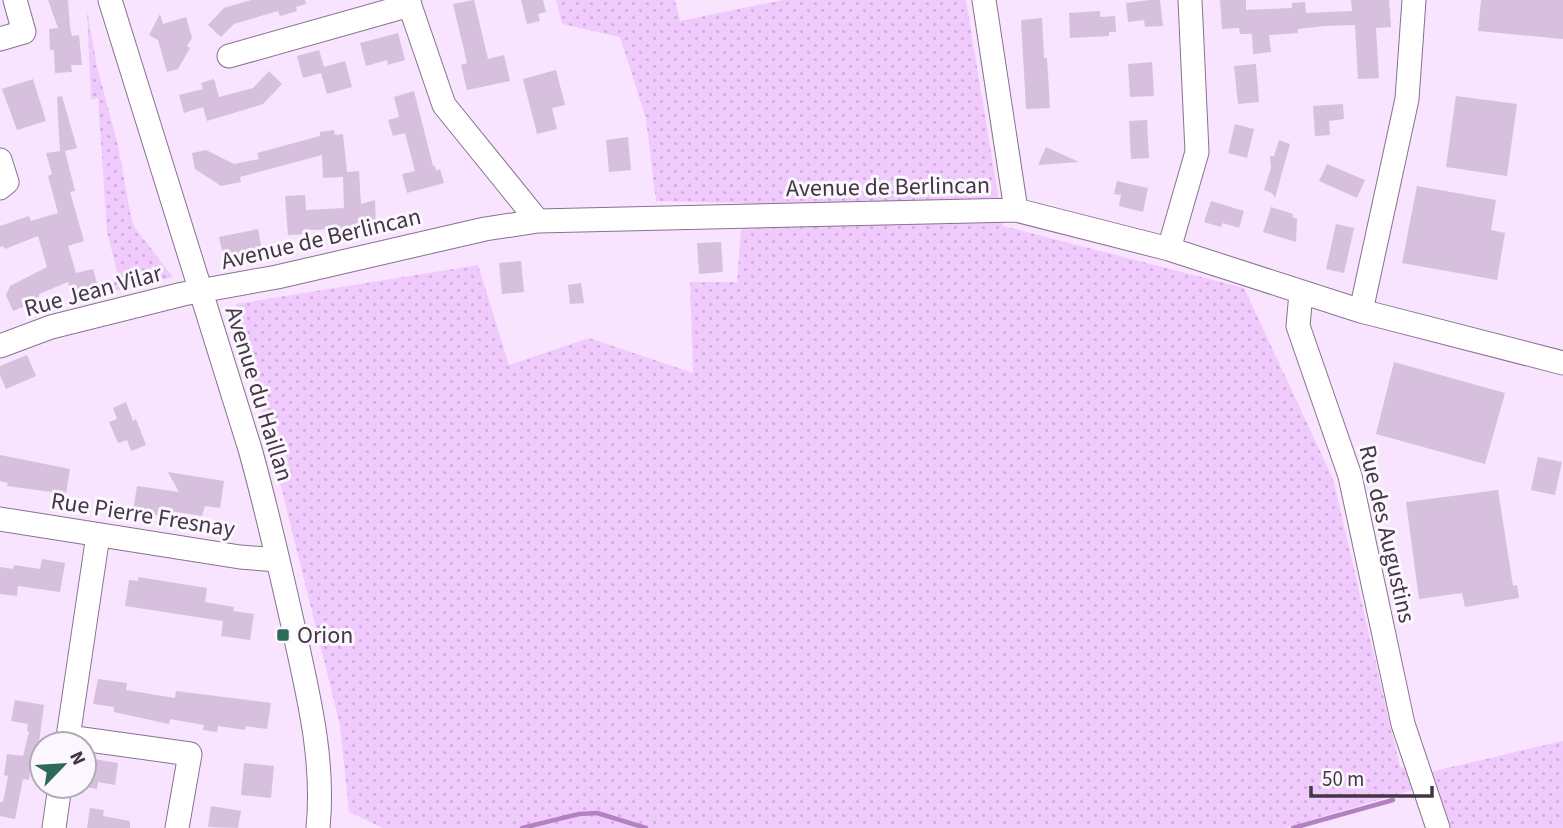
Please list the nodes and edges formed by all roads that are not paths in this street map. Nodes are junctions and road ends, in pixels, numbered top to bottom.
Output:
1 (15, 0) edge
2 (110, 0) edge
3 (984, 0) edge
4 (1190, 0) edge
5 (1414, 0) edge
6 (409, 2) edge
7 (0, 39) edge
8 (229, 56) dead end
9 (0, 160) edge
10 (0, 188) edge
11 (1016, 211) junction
12 (538, 221) junction
13 (1169, 249) junction
14 (201, 292) junction
15 (1301, 293) junction
16 (1361, 312) junction
17 (0, 346) edge
18 (1563, 363) edge
19 (0, 519) edge
20 (98, 535) junction
21 (278, 560) junction
22 (69, 730) edge
23 (98, 744) edge
24 (58, 800) edge
25 (319, 819) edge
26 (54, 828) edge
27 (177, 828) edge
28 (1438, 828) edge

1 - 7 street
2 - 14 street, Avenue du Haillan
3 - 11 street
4 - 13 street
5 - 16 street
6 - 8 street
6 - 12 street
9 - 10 street
11 - 12 street, Avenue de Berlincan
11 - 13 street, Avenue de Berlincan
12 - 14 street, Avenue de Berlincan
13 - 15 street, Avenue de Berlincan
14 - 17 street, Rue Jean Vilar
14 - 21 street, Avenue du Haillan
15 - 16 street, Avenue de Berlincan
15 - 28 street, Rue des Augustins
16 - 18 street, Avenue de Berlincan
19 - 20 street, Rue Pierre Fresnay
20 - 21 street, Rue Pierre Fresnay
20 - 22 street
21 - 25 street, Avenue du Haillan
23 - 27 street
24 - 26 street

